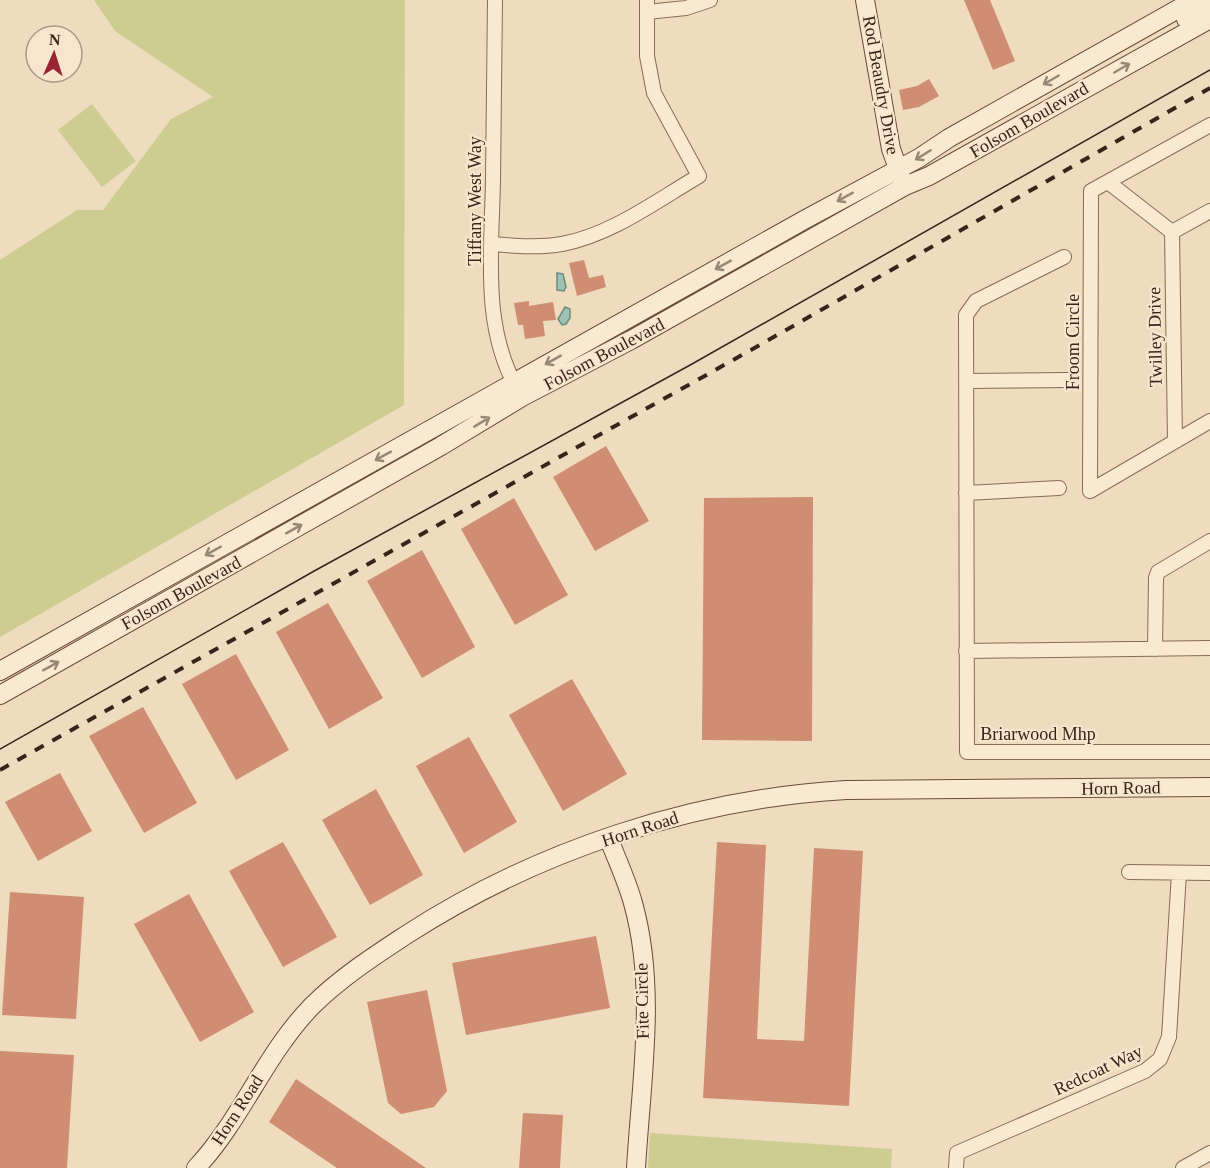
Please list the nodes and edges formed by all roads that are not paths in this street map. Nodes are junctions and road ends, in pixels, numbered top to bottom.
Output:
1 (495, 0) edge
2 (710, 0) edge
3 (865, 0) edge
4 (1194, 0) edge
5 (1209, 0) edge
6 (647, 6) edge
7 (1210, 19) edge
8 (1150, 51) junction
9 (1210, 125) edge
10 (897, 170) junction
11 (1108, 182) junction
12 (905, 186) junction
13 (1210, 211) edge
14 (1172, 232) junction
15 (492, 244) junction
16 (1064, 257) dead end
17 (1068, 380) dead end
18 (966, 381) junction
19 (518, 390) junction
20 (1210, 421) edge
21 (1174, 441) junction
22 (1059, 488) dead end
23 (966, 493) junction
24 (1210, 541) edge
25 (1210, 648) edge
26 (1155, 649) junction
27 (966, 651) junction
28 (0, 671) edge
29 (0, 694) edge
30 (1210, 752) edge
31 (1210, 787) edge
32 (609, 839) junction
33 (1129, 873) dead end
34 (1179, 873) junction
35 (1210, 873) edge
36 (1210, 1153) edge
37 (196, 1168) edge
38 (636, 1168) edge
39 (956, 1168) edge
40 (1183, 1168) edge

1 - 15 street, Tiffany West Way
2 - 6 street
3 - 10 main road, Rod Beaudry Drive
4 -> 10 main road, Folsom Boulevard
5 - 8 main road
6 - 15 street
7 - 8 main road, Folsom Boulevard
12 -> 8 main road, Folsom Boulevard
9 - 11 street, Froom Circle
10 - 12 main road, Rod Beaudry Drive
10 -> 19 main road, Folsom Boulevard
11 - 14 street
11 - 21 street, Froom Circle
12 - 19 main road, Folsom Boulevard
13 - 14 street
14 - 21 street, Twilley Drive
15 - 19 street, Tiffany West Way
16 - 18 street, Briarwood Mhp
17 - 18 street
18 - 23 street, Briarwood Mhp
19 -> 28 main road, Folsom Boulevard
29 -> 19 main road, Folsom Boulevard
20 - 21 street, Froom Circle
22 - 23 street
23 - 27 street, Briarwood Mhp
24 - 26 street
25 - 26 street
26 - 27 street
27 - 30 street, Briarwood Mhp
31 - 32 main road, Horn Road
32 - 37 main road, Horn Road
32 - 38 main road, Fite Circle
33 - 34 street
34 - 35 street
34 - 39 street, Redcoat Way
36 - 40 street

